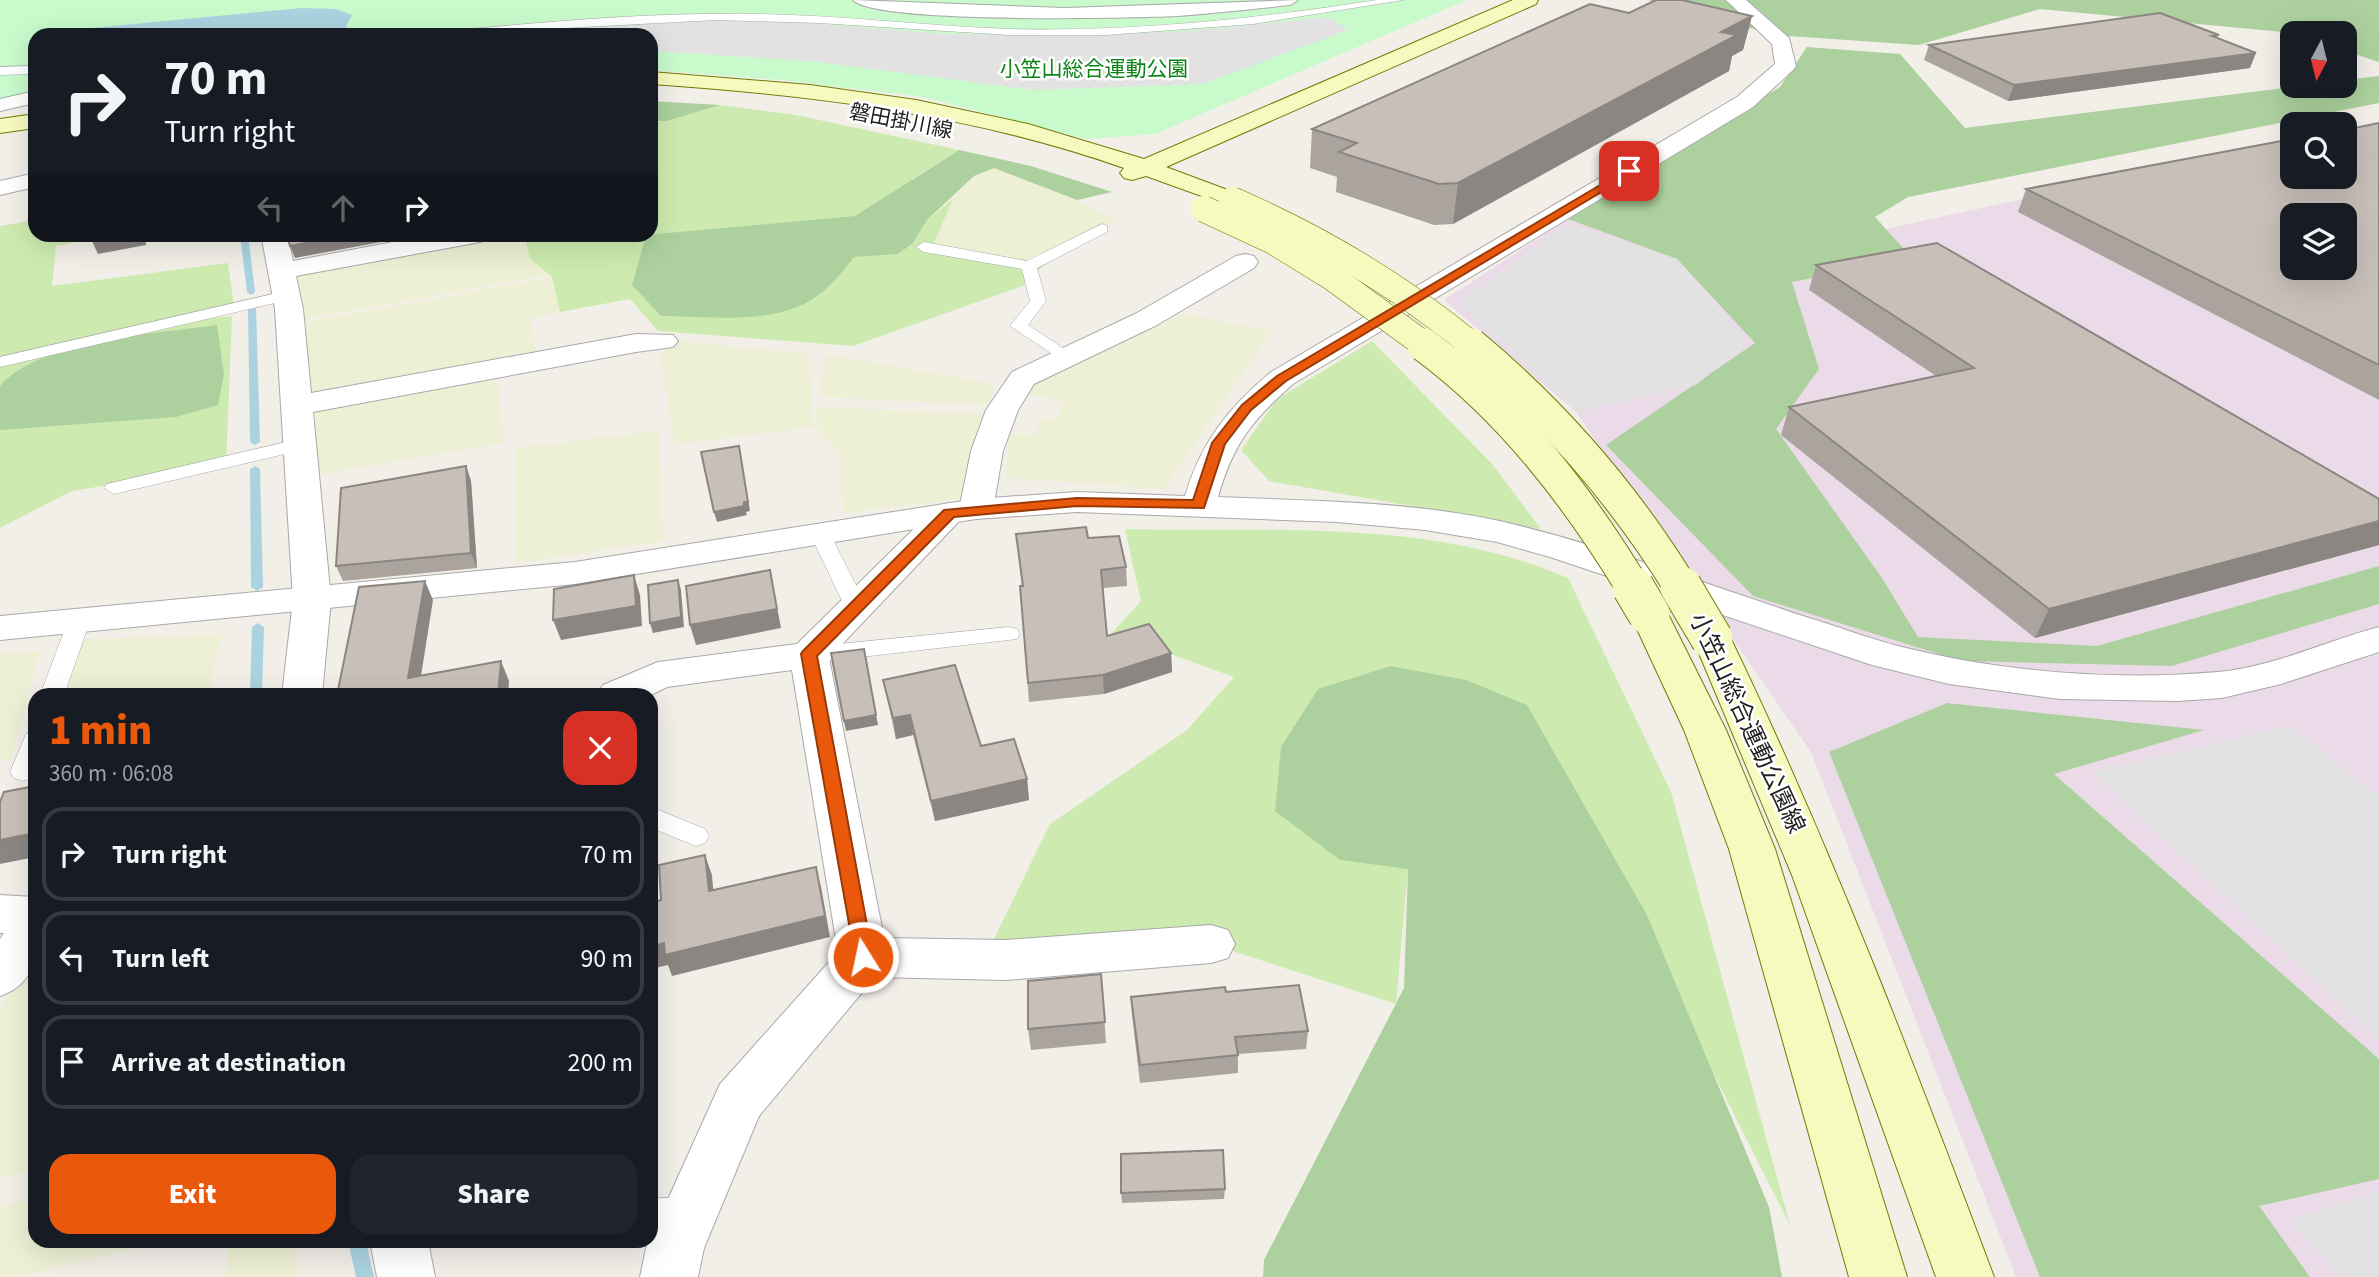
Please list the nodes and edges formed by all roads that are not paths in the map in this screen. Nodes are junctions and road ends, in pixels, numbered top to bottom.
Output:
1 (861, 0) edge
2 (1290, 0) edge
3 (1398, 0) edge
4 (1528, 0) edge
5 (1735, 0) edge
6 (524, 28) edge
7 (28, 70) edge
8 (0, 71) edge
9 (658, 79) edge
10 (658, 89) edge
11 (28, 99) edge
12 (0, 105) edge
13 (28, 113) edge
14 (0, 117) edge
15 (28, 122) edge
16 (0, 126) edge
17 (1144, 167) junction
18 (1120, 178) junction
19 (28, 182) edge
20 (0, 188) edge
21 (1218, 204) junction
22 (1102, 229) dead end
23 (276, 242) edge
24 (449, 242) edge
25 (924, 247) dead end
26 (1245, 262) dead end
27 (1028, 266) junction
28 (284, 284) junction
29 (663, 341) dead end
30 (1066, 358) junction
31 (0, 362) edge
32 (299, 405) junction
33 (299, 445) junction
34 (114, 488) dead end
35 (1199, 505) junction
36 (963, 511) junction
37 (820, 534) junction
38 (312, 600) junction
39 (856, 607) junction
40 (79, 621) junction
41 (0, 628) edge
42 (1009, 634) dead end
43 (2379, 639) edge
44 (809, 654) junction
45 (55, 688) edge
46 (303, 688) edge
47 (631, 688) edge
48 (28, 759) edge
49 (23, 772) dead end
50 (658, 820) edge
51 (696, 836) dead end
52 (0, 914) edge
53 (28, 916) edge
54 (28, 938) edge
55 (1211, 944) dead end
56 (863, 957) junction
57 (0, 976) edge
58 (671, 1213) edge
59 (400, 1248) edge
60 (406, 1277) edge
61 (669, 1277) edge
62 (1878, 1277) edge
63 (1965, 1277) edge

1 - 2 street
3 - 6 lane
4 - 17 main road
5 - 35 street
7 - 8 lane
9 - 17 main road, 磐田掛川線
10 - 18 main road, 磐田掛川線
11 - 12 street
13 - 14 main road
15 - 16 main road
17 - 18 main road
17 - 21 main road, 小笠山総合運動公園線
18 - 21 main road, 小笠山総合運動公園線
19 - 20 street
21 - 62 main road, 小笠山総合運動公園線, bridge
21 - 63 main road, 小笠山総合運動公園線, bridge
22 - 27 lane
23 - 28 street
24 - 28 street
25 - 27 lane
26 - 30 street
27 - 30 lane
28 - 31 lane
28 - 32 street
29 - 32 street
30 - 36 street
32 - 33 street
33 - 34 lane
33 - 38 street
35 - 36 street
35 - 43 street
36 - 37 street
36 - 39 street
37 - 38 street
37 - 39 lane
38 - 40 street
38 - 46 street
39 - 44 street
40 - 41 street
40 - 45 lane
42 - 44 lane
44 - 47 street
44 - 56 street
48 - 49 lane
50 - 51 lane
52 - 53 street
54 - 57 street
55 - 56 street
56 - 58 street
58 - 61 street
59 - 60 street

